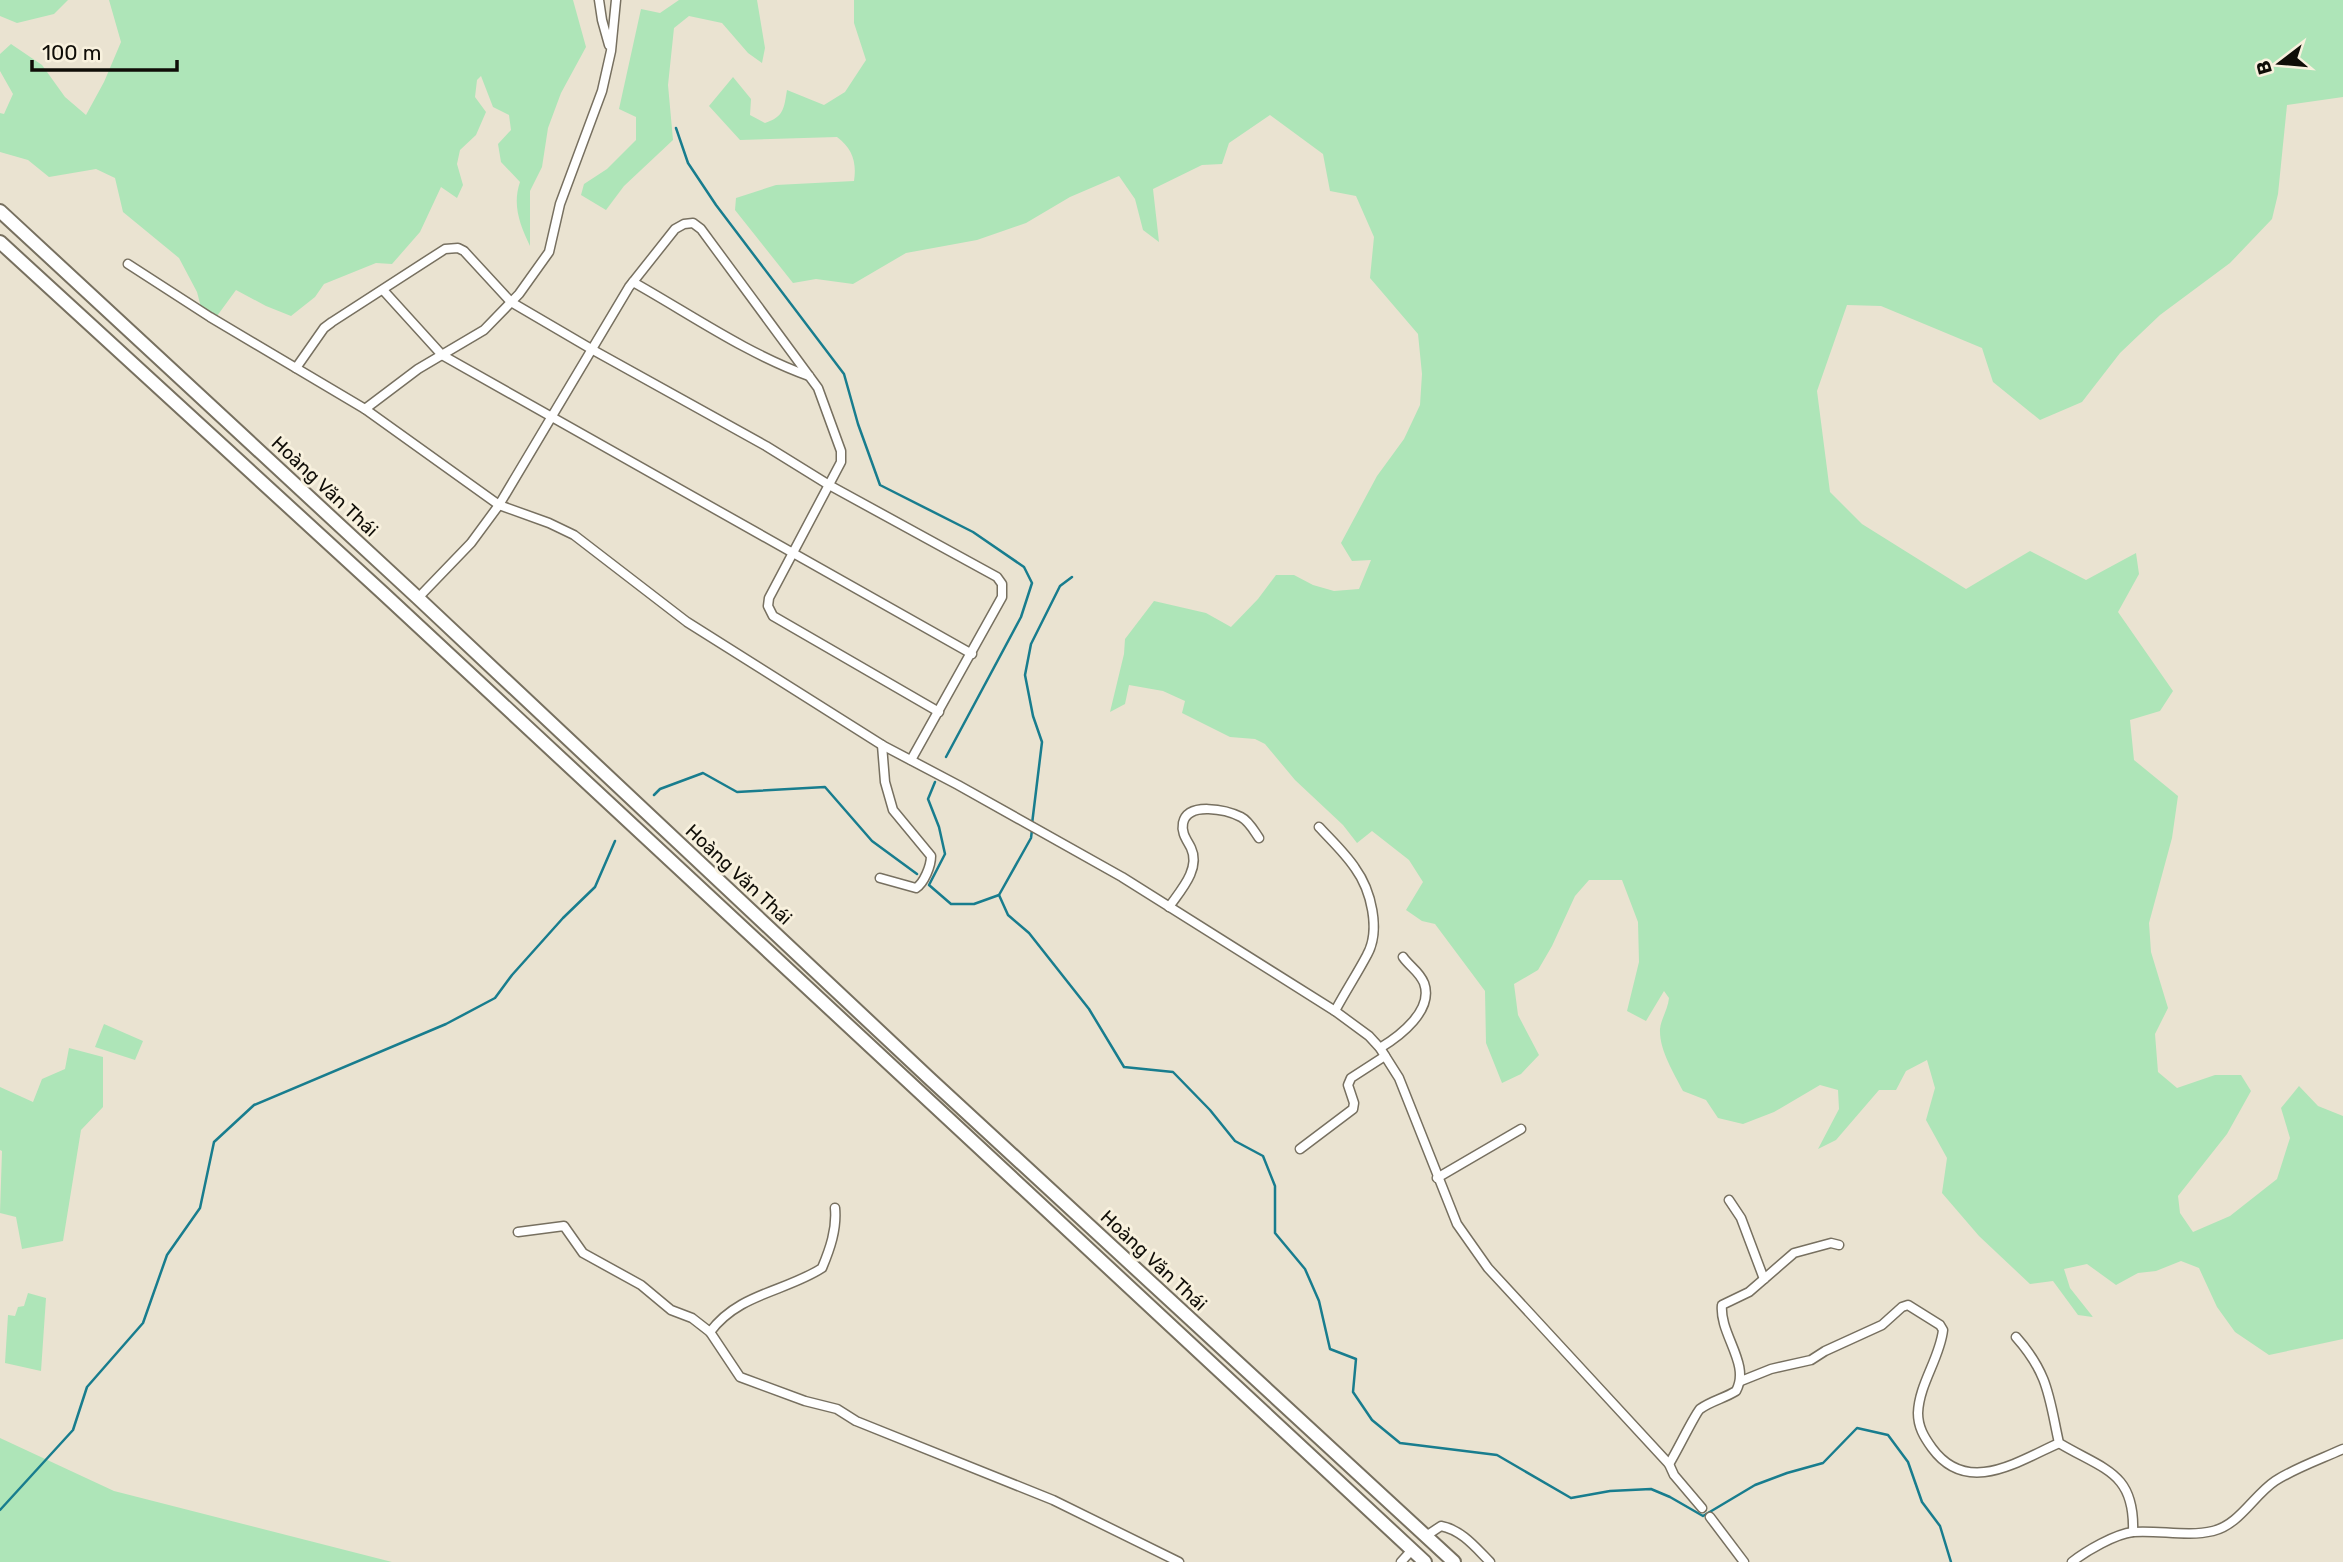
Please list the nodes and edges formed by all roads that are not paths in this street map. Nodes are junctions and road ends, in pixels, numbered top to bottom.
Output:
1 (599, 0) edge
2 (616, 0) edge
3 (611, 51) junction
4 (0, 211) edge
5 (0, 243) edge
6 (128, 264) dead end
7 (633, 282) junction
8 (383, 290) junction
9 (511, 302) junction
10 (593, 351) junction
11 (442, 355) junction
12 (296, 368) junction
13 (809, 376) junction
14 (365, 409) junction
15 (552, 419) junction
16 (829, 485) junction
17 (499, 505) junction
18 (792, 554) junction
19 (418, 598) junction
20 (404, 613) junction
21 (972, 654) junction
22 (939, 712) junction
23 (882, 745) junction
24 (911, 760) junction
25 (1319, 827) dead end
26 (1259, 838) dead end
27 (880, 878) dead end
28 (1169, 907) junction
29 (1403, 957) dead end
30 (1335, 1011) junction
31 (1382, 1052) junction
32 (1521, 1129) dead end
33 (1300, 1149) dead end
34 (1437, 1178) junction
35 (1729, 1200) dead end
36 (835, 1208) dead end
37 (518, 1232) dead end
38 (1839, 1245) dead end
39 (1764, 1279) junction
40 (710, 1332) junction
41 (2016, 1337) dead end
42 (1741, 1381) junction
43 (2059, 1444) junction
44 (2343, 1449) edge
45 (1669, 1464) junction
46 (1702, 1508) dead end
47 (1710, 1517) dead end
48 (2133, 1532) junction
49 (1426, 1536) junction
50 (1411, 1550) junction
51 (1179, 1562) edge
52 (1401, 1562) edge
53 (1424, 1562) edge
54 (1454, 1562) edge
55 (1490, 1562) edge
56 (1744, 1562) edge
57 (2072, 1562) edge

1 - 3 street
2 - 3 street
3 - 9 street
4 - 19 main road, Hoàng Văn Thái
5 - 20 main road, Hoàng Văn Thái
6 - 12 street
7 - 10 street
7 - 13 street
7 - 13 street
8 - 9 street
8 - 11 street
8 - 12 street
9 - 10 street
9 - 11 street
10 - 15 street
10 - 16 street
11 - 14 street
11 - 15 street
12 - 14 street
13 - 16 street
14 - 17 street
15 - 17 street
15 - 18 street
16 - 18 street
16 - 21 street
17 - 19 street
17 - 23 street
18 - 21 street
18 - 22 street
19 - 20 main road
19 - 49 main road, Hoàng Văn Thái
20 - 50 main road, Hoàng Văn Thái
21 - 22 street
22 - 24 street
23 - 24 street
23 - 27 street
24 - 28 street
25 - 30 street
26 - 28 street
28 - 30 street
29 - 31 street
30 - 31 street
31 - 33 street
31 - 34 street
32 - 34 street
34 - 45 street
35 - 39 street
36 - 40 street
37 - 40 street
38 - 39 street
39 - 42 street
40 - 51 street
41 - 43 street
42 - 43 street
42 - 45 street
43 - 48 street
44 - 48 street
45 - 46 street
47 - 56 street
48 - 57 street
49 - 50 main road
49 - 54 main road, Hoàng Văn Thái
49 - 55 street
50 - 52 street
50 - 53 main road, Hoàng Văn Thái

